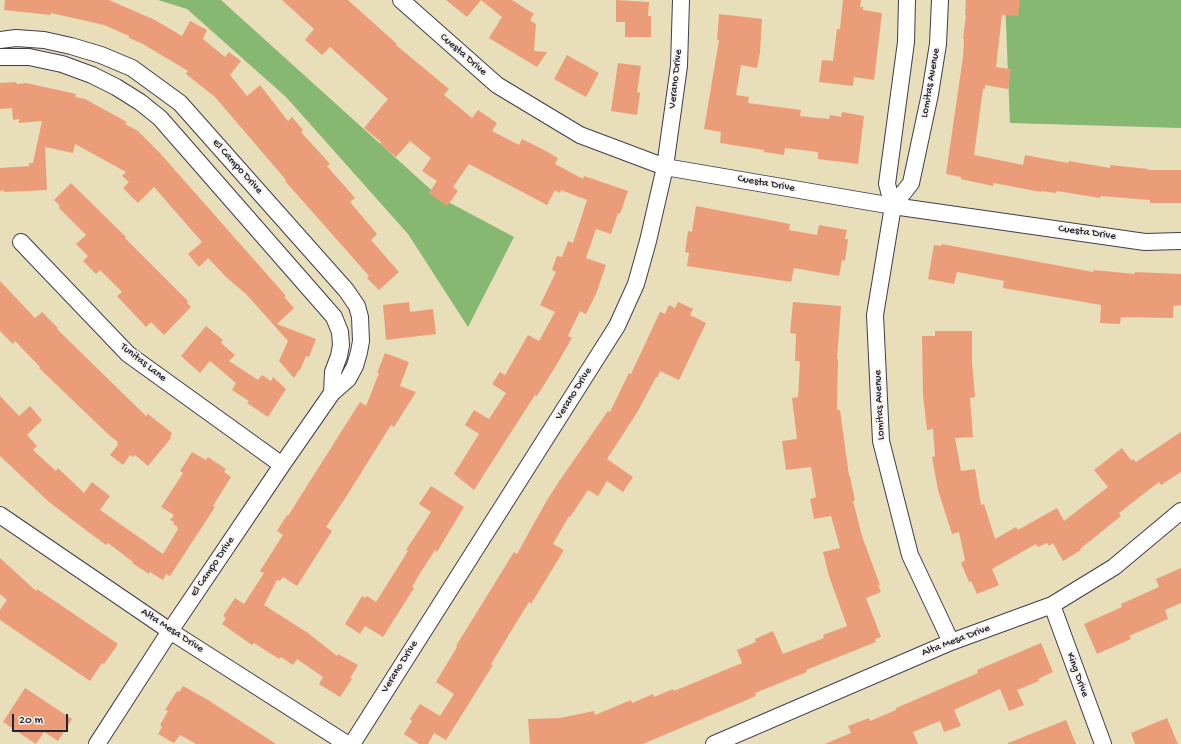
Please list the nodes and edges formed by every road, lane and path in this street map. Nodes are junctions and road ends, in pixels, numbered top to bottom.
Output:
1 (401, 0) edge
2 (681, 0) edge
3 (907, 0) edge
4 (940, 0) edge
5 (0, 40) edge
6 (0, 57) edge
7 (665, 167) junction
8 (893, 206) junction
9 (1181, 241) edge
10 (20, 242) dead end
11 (332, 393) junction
12 (282, 465) junction
13 (1181, 511) edge
14 (0, 515) edge
15 (1052, 605) junction
16 (170, 631) junction
17 (951, 642) junction
18 (97, 744) edge
19 (347, 744) edge
20 (352, 744) edge
21 (714, 744) edge
22 (1103, 744) edge

1 - 7 street, Cuesta Drive
2 - 7 street, Verano Drive
3 - 8 street, Lomitas Avenue
4 - 8 street, Lomitas Avenue
5 - 11 street, El Campo Drive
6 - 11 street
7 - 8 street, Cuesta Drive
7 - 20 street, Verano Drive
8 - 9 street, Cuesta Drive
8 - 17 street, Lomitas Avenue
10 - 12 street, Tunitas Lane
11 - 12 street, El Campo Drive
12 - 16 street, El Campo Drive
13 - 15 street, Alta Mesa Drive
14 - 16 street, Alta Mesa Drive
15 - 17 street, Alta Mesa Drive
15 - 22 street, King Drive
16 - 18 street, El Campo Drive
16 - 19 street, Alta Mesa Drive
17 - 21 street, Alta Mesa Drive

